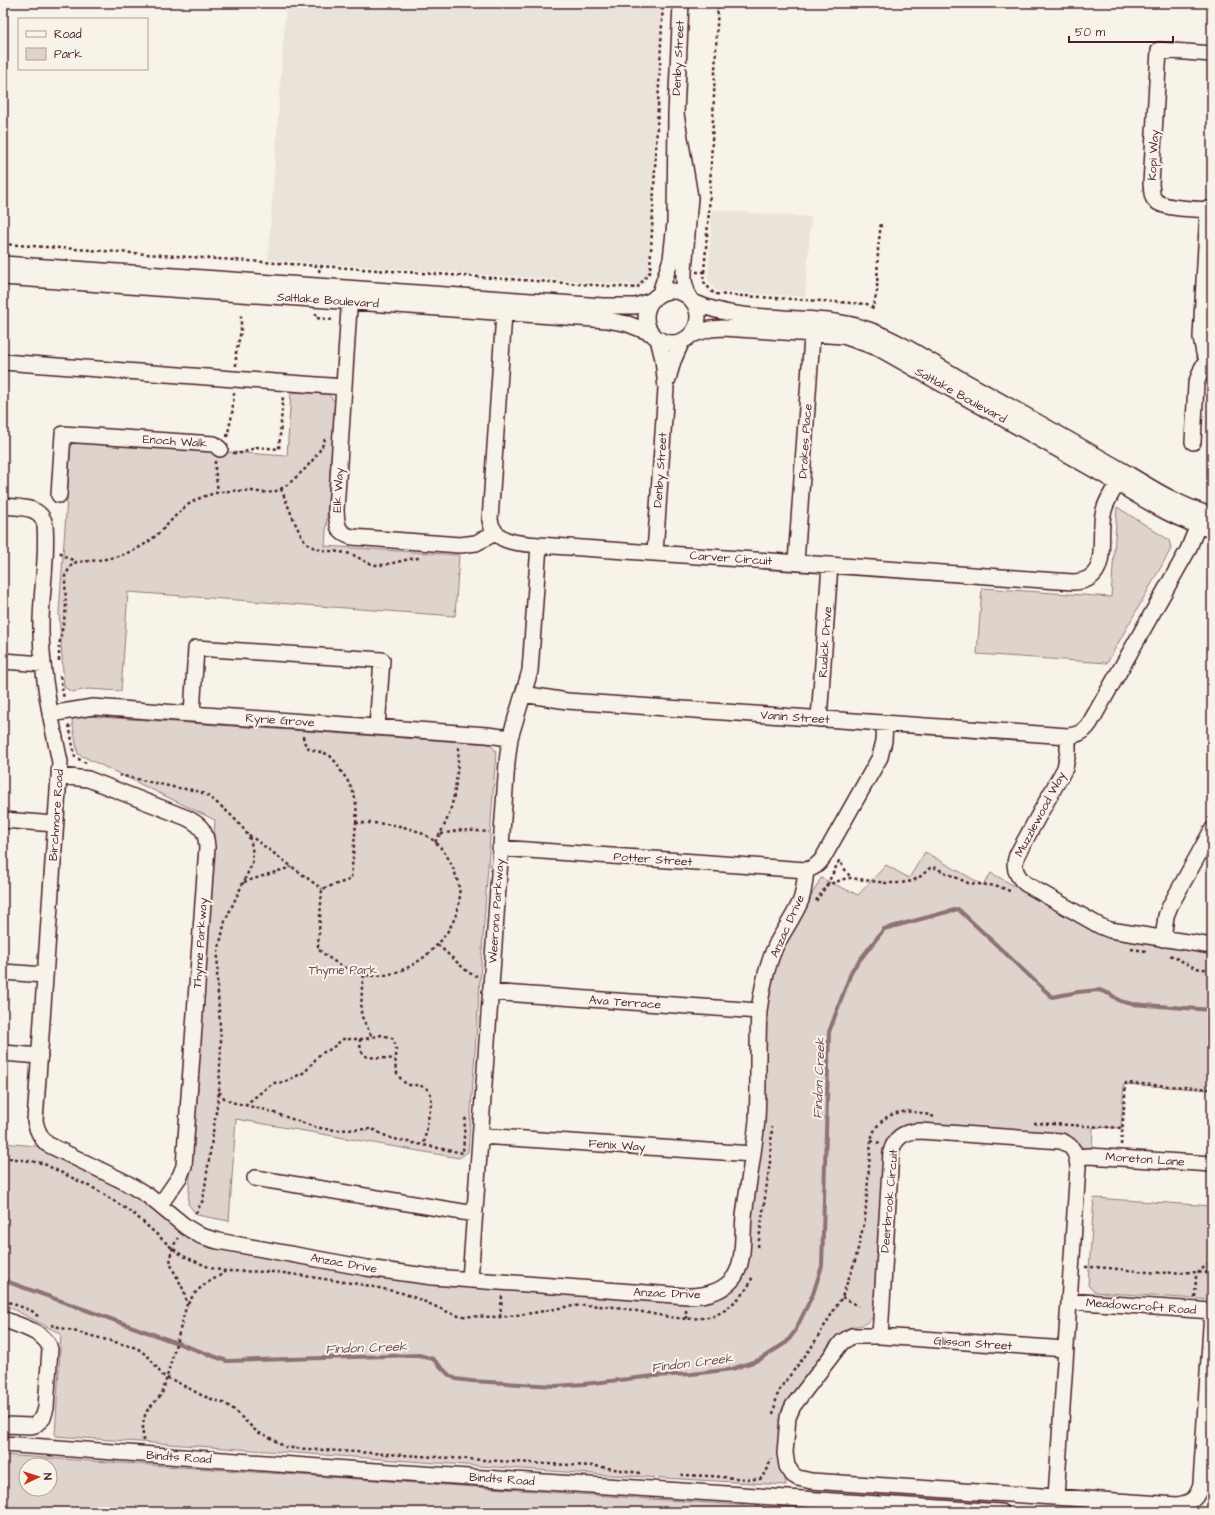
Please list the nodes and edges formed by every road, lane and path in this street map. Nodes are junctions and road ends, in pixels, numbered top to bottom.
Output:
1 (663, 3) edge
2 (681, 3) edge
3 (718, 3) edge
4 (1212, 54) edge
5 (676, 114) junction
6 (1210, 209) edge
7 (881, 223) dead end
8 (3, 244) edge
9 (3, 264) edge
10 (320, 266) junction
11 (650, 269) junction
12 (668, 269) junction
13 (684, 271) junction
14 (704, 272) junction
15 (3, 277) edge
16 (318, 293) junction
17 (350, 295) junction
18 (655, 297) junction
19 (690, 299) junction
20 (505, 305) junction
21 (241, 313) dead end
22 (335, 327) dead end
23 (813, 327) junction
24 (654, 336) junction
25 (687, 338) junction
26 (1210, 359) edge
27 (3, 362) edge
28 (236, 379) junction
29 (284, 383) junction
30 (344, 387) junction
31 (666, 388) junction
32 (327, 432) dead end
33 (1193, 442) dead end
34 (220, 449) junction
35 (1122, 477) junction
36 (218, 492) junction
37 (59, 495) dead end
38 (3, 506) edge
39 (1206, 521) edge
40 (495, 533) junction
41 (539, 545) junction
42 (654, 553) junction
43 (796, 562) junction
44 (830, 565) junction
45 (3, 661) edge
46 (58, 663) dead end
47 (43, 664) junction
48 (60, 671) dead end
49 (523, 694) junction
50 (66, 710) junction
51 (50, 714) junction
52 (192, 714) junction
53 (820, 719) junction
54 (303, 722) junction
55 (885, 723) junction
56 (377, 727) junction
57 (460, 733) junction
58 (1068, 736) junction
59 (510, 738) junction
60 (94, 767) dead end
61 (113, 773) dead end
62 (59, 776) junction
63 (3, 820) edge
64 (356, 823) junction
65 (55, 824) junction
66 (1212, 830) edge
67 (502, 833) junction
68 (248, 834) junction
69 (440, 834) junction
70 (435, 842) junction
71 (500, 848) junction
72 (291, 866) junction
73 (806, 870) junction
74 (851, 878) dead end
75 (243, 882) junction
76 (827, 885) dead end
77 (322, 890) junction
78 (1162, 939) junction
79 (438, 945) junction
80 (1212, 946) edge
81 (3, 972) edge
82 (45, 975) junction
83 (364, 975) junction
84 (492, 977) junction
85 (490, 992) junction
86 (759, 1011) junction
87 (372, 1037) junction
88 (360, 1039) junction
89 (3, 1053) edge
90 (40, 1056) junction
91 (395, 1059) junction
92 (1212, 1089) edge
93 (219, 1092) junction
94 (245, 1105) junction
95 (482, 1117) junction
96 (937, 1117) dead end
97 (1028, 1123) dead end
98 (1122, 1128) junction
99 (480, 1136) junction
100 (424, 1144) junction
101 (57, 1149) joint
102 (753, 1154) junction
103 (1077, 1157) junction
104 (1120, 1158) junction
105 (1212, 1164) edge
106 (255, 1178) dead end
107 (160, 1205) junction
108 (475, 1214) junction
109 (186, 1227) junction
110 (1212, 1260) edge
111 (1072, 1266) junction
112 (225, 1271) dead end
113 (1199, 1272) junction
114 (1212, 1273) edge
115 (470, 1280) junction
116 (503, 1282) junction
117 (842, 1297) junction
118 (3, 1300) edge
119 (1069, 1301) junction
120 (187, 1304) junction
121 (858, 1306) dead end
122 (1194, 1310) junction
123 (1212, 1311) edge
124 (500, 1317) dead end
125 (3, 1319) edge
126 (42, 1320) dead end
127 (45, 1321) dead end
128 (880, 1336) junction
129 (1066, 1349) junction
130 (167, 1378) junction
131 (772, 1416) dead end
132 (3, 1425) edge
133 (3, 1444) edge
134 (771, 1452) dead end
135 (142, 1454) junction
136 (645, 1473) dead end
137 (675, 1475) dead end
138 (1056, 1497) junction
139 (1001, 1512) edge

1 - 11 path
2 - 5 street, Denby Street
3 - 14 path
4 - 6 street, Kopi Way
5 - 12 street
5 - 13 street
6 - 26 street
7 - 14 path
8 - 10 path
9 - 16 street, Saltlake Boulevard
10 - 11 path
10 - 16 path
11 - 12 path
12 - 18 street
13 - 14 path
13 - 19 street
15 - 16 street, Saltlake Boulevard
16 - 17 street, Saltlake Boulevard
16 - 22 path
17 - 20 street, Saltlake Boulevard
17 - 30 street, Elk Way
18 - 19 street
18 - 20 street, Saltlake Boulevard
18 - 24 street
19 - 23 street, Saltlake Boulevard
19 - 25 street
20 - 24 street, Saltlake Boulevard
20 - 40 street
21 - 28 path
23 - 25 street, Saltlake Boulevard
23 - 35 street, Saltlake Boulevard
23 - 43 street, Drakes Place
24 - 25 street
24 - 31 street, Denby Street
25 - 31 street, Denby Street
26 - 33 street
27 - 28 street
28 - 29 street
28 - 34 path
29 - 30 street
29 - 34 path, Enoch Walk
30 - 40 street, Elk Way
31 - 42 street, Denby Street
32 - 36 path
34 - 36 path
34 - 37 street, Enoch Walk
35 - 39 street, Saltlake Boulevard
35 - 44 street, Carver Circuit
36 - 46 path
38 - 47 street, Birchmore Road
39 - 58 street
40 - 41 street, Carver Circuit
41 - 42 street, Carver Circuit
41 - 49 street, Weerona Parkway
42 - 43 street, Carver Circuit
43 - 44 street, Carver Circuit
44 - 53 street, Rudick Drive
45 - 47 street
47 - 51 street, Birchmore Road
48 - 50 path
49 - 53 street, Vanin Street
49 - 59 street, Weerona Parkway
50 - 51 street, Ryrie Grove
50 - 52 street, Ryrie Grove
50 - 60 path
51 - 62 street, Birchmore Road
52 - 54 street, Ryrie Grove
52 - 56 street
53 - 55 street, Vanin Street
54 - 56 street, Ryrie Grove
54 - 64 path
55 - 58 street, Vanin Street
55 - 73 street
56 - 57 street, Ryrie Grove
57 - 59 street, Ryrie Grove
57 - 69 path
58 - 78 street, Muzzlewood Way
59 - 67 street, Weerona Parkway
61 - 68 path
62 - 65 street, Birchmore Road
62 - 107 street, Thyme Parkway
63 - 65 street
64 - 70 path
64 - 77 path
65 - 82 street, Birchmore Road
66 - 78 street
67 - 69 path
67 - 71 street, Weerona Parkway
68 - 72 path
68 - 75 path
69 - 70 path
70 - 79 path
71 - 73 street, Potter Street
71 - 84 street, Weerona Parkway
72 - 75 path
72 - 77 path
73 - 86 street, Anzac Drive
74 - 76 path
75 - 93 path
77 - 83 path
78 - 80 street, Muzzlewood Way
79 - 83 path
79 - 84 path
81 - 82 street
82 - 90 street, Birchmore Road
83 - 87 path
84 - 85 street, Weerona Parkway
85 - 86 street, Ava Terrace
85 - 95 street, Weerona Parkway
86 - 102 street, Anzac Drive
87 - 88 path
87 - 91 path
88 - 91 path
88 - 94 path
89 - 90 street
90 - 101 street, Birchmore Road
91 - 100 path
92 - 98 path
93 - 94 path
93 - 109 path
94 - 100 path
95 - 99 street, Weerona Parkway
95 - 100 path
96 - 117 path
97 - 98 path
98 - 104 path
99 - 102 street, Fenix Way
99 - 108 street, Weerona Parkway
101 - 107 street, Anzac Drive
102 - 116 street, Anzac Drive
103 - 104 street, Moreton Lane
103 - 111 street
103 - 128 street, Deerbrook Circuit
104 - 105 street, Moreton Lane
106 - 108 street
107 - 109 street, Anzac Drive
108 - 115 street, Weerona Parkway
109 - 115 street, Anzac Drive
109 - 120 path
110 - 113 path
111 - 113 path
111 - 119 street
112 - 120 path
113 - 114 path
113 - 122 path
115 - 116 street, Anzac Drive
116 - 124 path
117 - 121 path
117 - 131 path
118 - 126 path
119 - 122 street, Meadowcroft Road
119 - 129 street
120 - 130 path
122 - 123 street, Meadowcroft Road
123 - 138 street
125 - 132 street
127 - 130 path
128 - 129 street, Glisson Street
128 - 138 street
129 - 138 street
130 - 135 path
130 - 136 path
133 - 135 street, Bindts Road
134 - 137 path
135 - 139 street, Bindts Road

